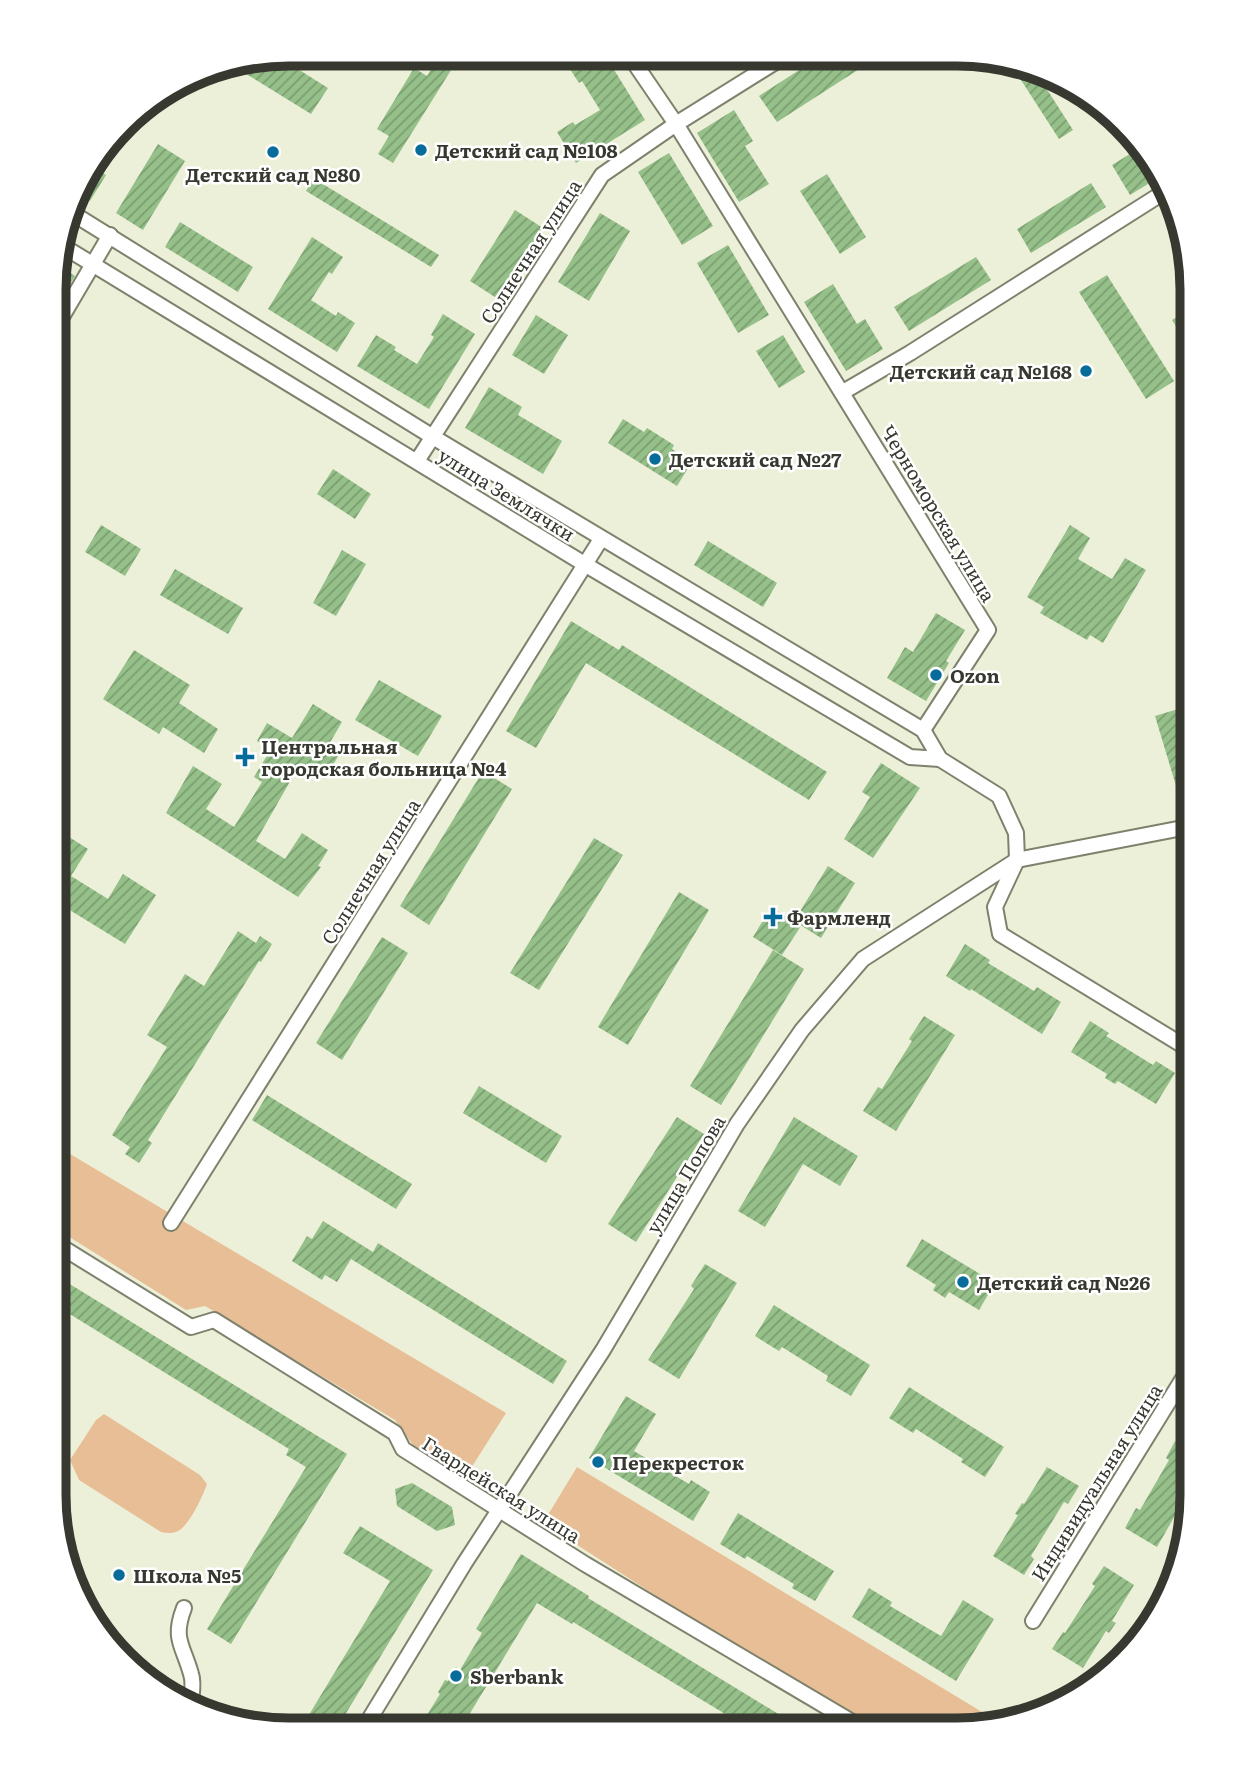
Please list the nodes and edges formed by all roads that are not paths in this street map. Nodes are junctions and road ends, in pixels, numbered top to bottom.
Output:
1 (636, 66) edge
2 (769, 66) edge
3 (676, 124) junction
4 (1160, 195) edge
5 (78, 217) edge
6 (110, 235) junction
7 (70, 251) edge
8 (93, 264) junction
9 (66, 310) edge
10 (843, 392) junction
11 (433, 437) junction
12 (417, 461) junction
13 (601, 539) junction
14 (586, 565) junction
15 (923, 730) junction
16 (940, 759) junction
17 (1180, 828) edge
18 (1017, 860) junction
19 (1180, 1044) edge
20 (171, 1223) dead end
21 (66, 1250) edge
22 (1180, 1383) edge
23 (499, 1511) junction
24 (184, 1608) dead end
25 (1033, 1621) dead end
26 (191, 1695) edge
27 (370, 1718) edge
28 (844, 1718) edge

1 - 3 street, Черноморская улица
2 - 3 street, Солнечная улица
3 - 10 street, Черноморская улица
3 - 11 street, Солнечная улица
4 - 10 street
5 - 6 street, улица Землячки
6 - 8 street
6 - 11 street, улица Землячки
7 - 8 street, улица Землячки
8 - 9 street
8 - 12 street, улица Землячки
10 - 15 street, Черноморская улица
11 - 12 street, Солнечная улица
11 - 13 street, улица Землячки
12 - 14 street, улица Землячки
13 - 14 street, Солнечная улица
13 - 15 street, улица Землячки
14 - 16 street, улица Землячки
14 - 20 street, Солнечная улица
15 - 16 street
16 - 18 street
17 - 18 street, улица Попова
18 - 19 street
18 - 23 street, улица Попова
21 - 23 street, Гвардейская улица
22 - 25 street, Индивидуальная улица
23 - 27 street, улица Попова
23 - 28 street, Гвардейская улица
24 - 26 street

